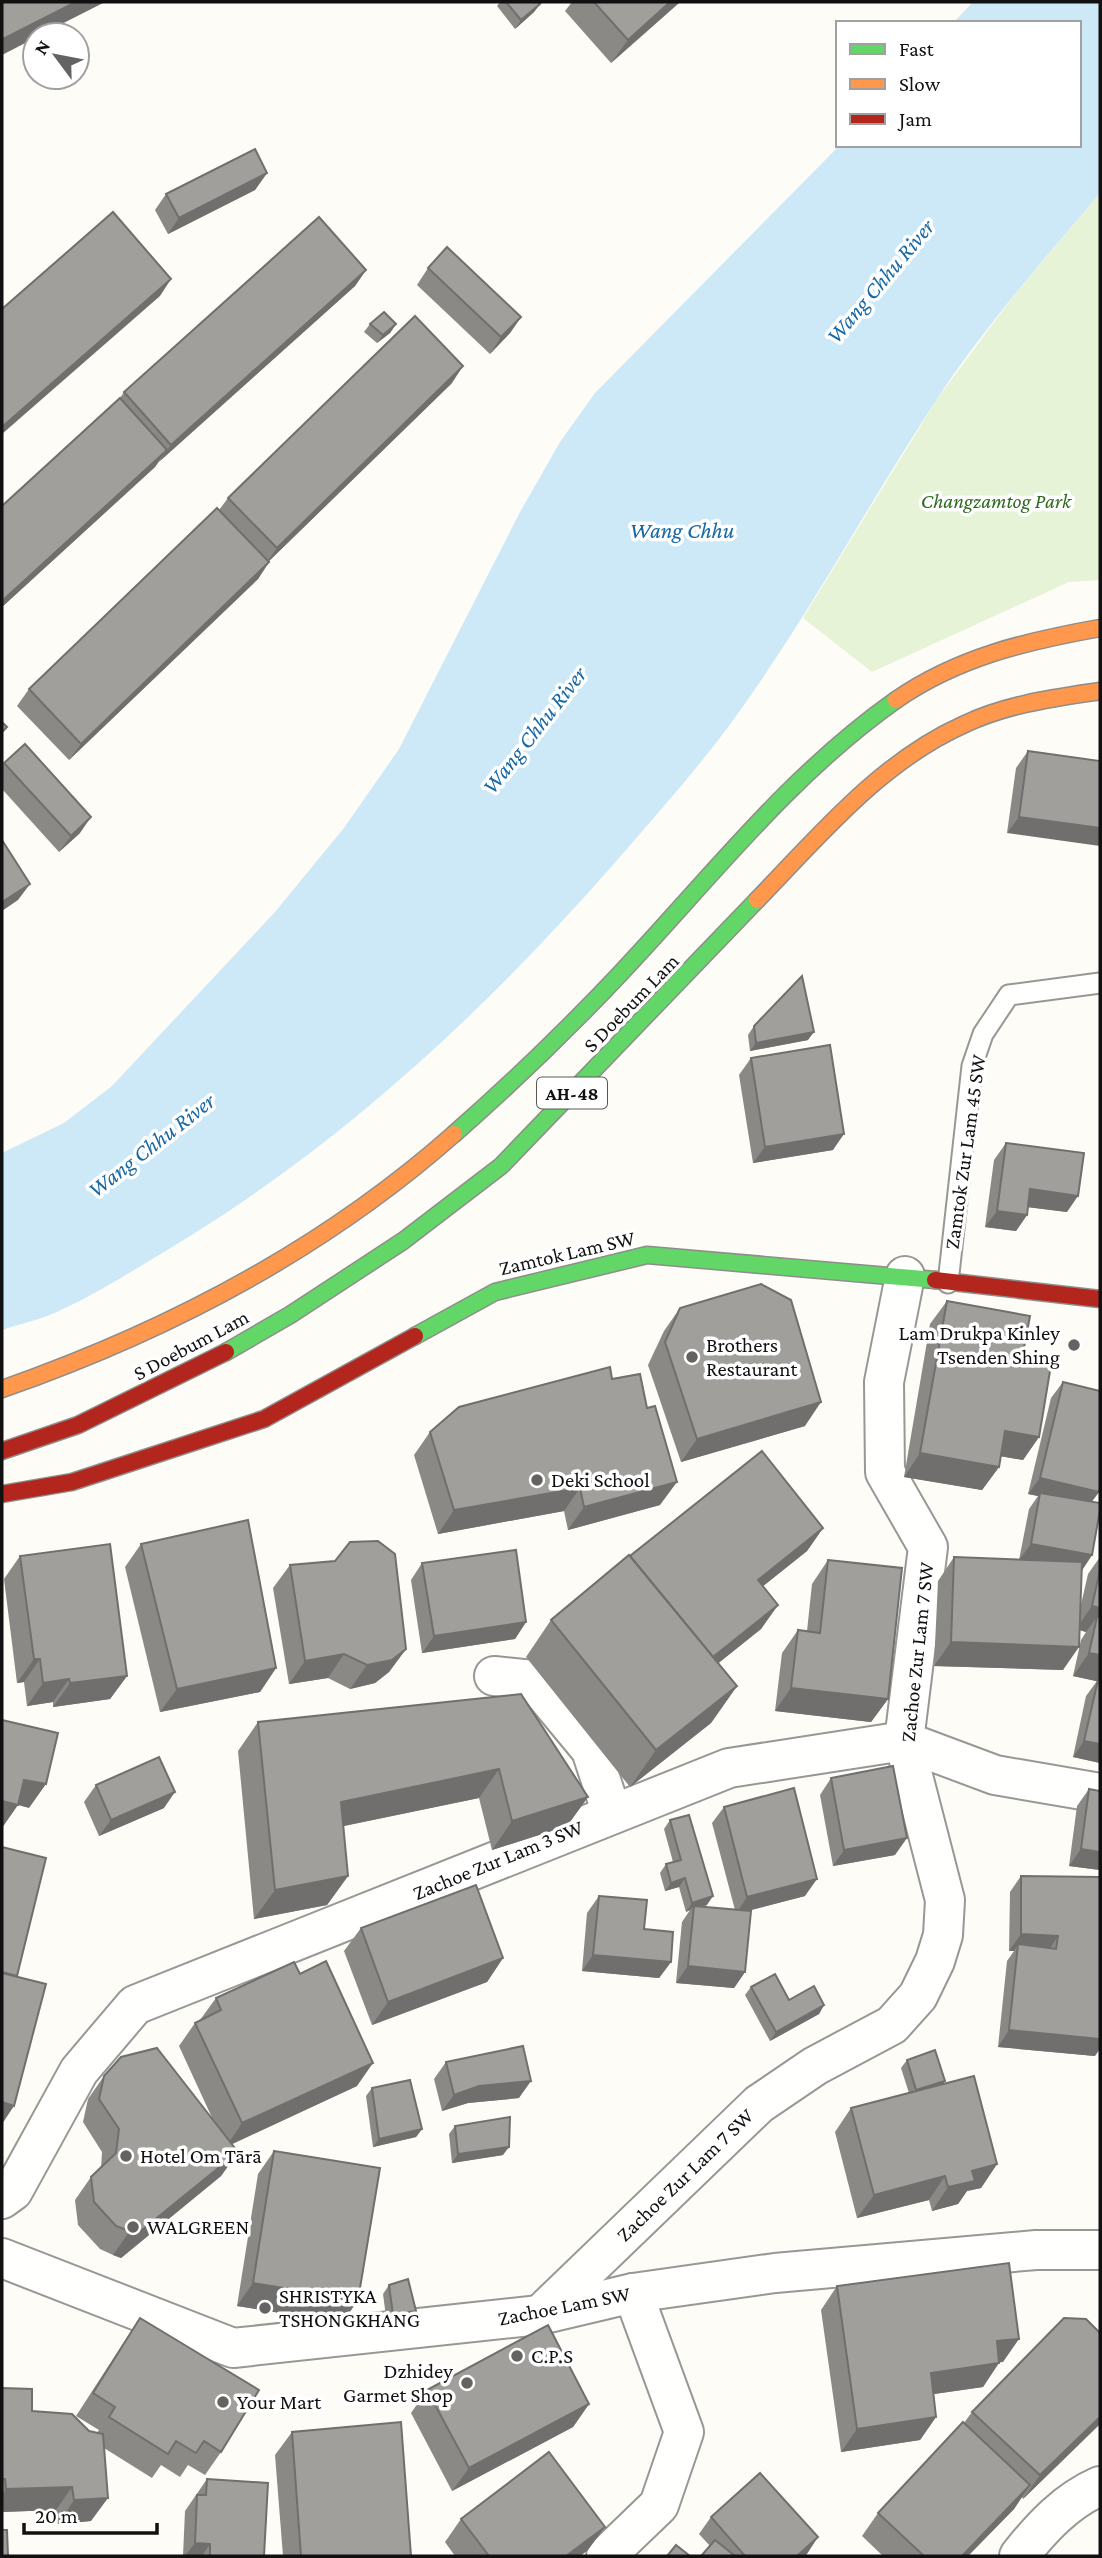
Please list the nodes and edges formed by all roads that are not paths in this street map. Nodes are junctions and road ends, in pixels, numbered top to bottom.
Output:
1 (1100, 628) edge
2 (1100, 691) edge
3 (1100, 983) edge
4 (905, 1276) junction
5 (947, 1283) junction
6 (1100, 1299) edge
7 (2, 1389) edge
8 (2, 1451) edge
9 (2, 1494) edge
10 (494, 1676) dead end
11 (904, 1741) junction
12 (1100, 1793) edge
13 (612, 1814) junction
14 (2, 2199) edge
15 (1100, 2250) edge
16 (2, 2258) edge
17 (633, 2293) junction
18 (540, 2315) junction
19 (1100, 2486) edge
20 (606, 2556) edge
21 (1019, 2556) edge

1 - 7 main road, S Doebum Lam / AH-48
2 - 8 main road, S Doebum Lam / AH-48
3 - 5 lane, Zamtok Zur Lam 45 SW
4 - 5 main road, Zamtok Lam SW
4 - 9 main road, Zamtok Lam SW
4 - 11 street, Zachoe Zur Lam 7 SW
5 - 6 main road, Zamtok Lam SW
10 - 13 street
11 - 12 street, Zachoe Zur Lam 3 SW
11 - 13 street, Zachoe Zur Lam 3 SW
11 - 18 street, Zachoe Zur Lam 7 SW
13 - 14 street, Zachoe Zur Lam 3 SW
15 - 17 street, Zachoe Lam SW
16 - 18 street, Zachoe Lam SW
17 - 18 street, Zachoe Lam SW
17 - 20 street
19 - 21 street

